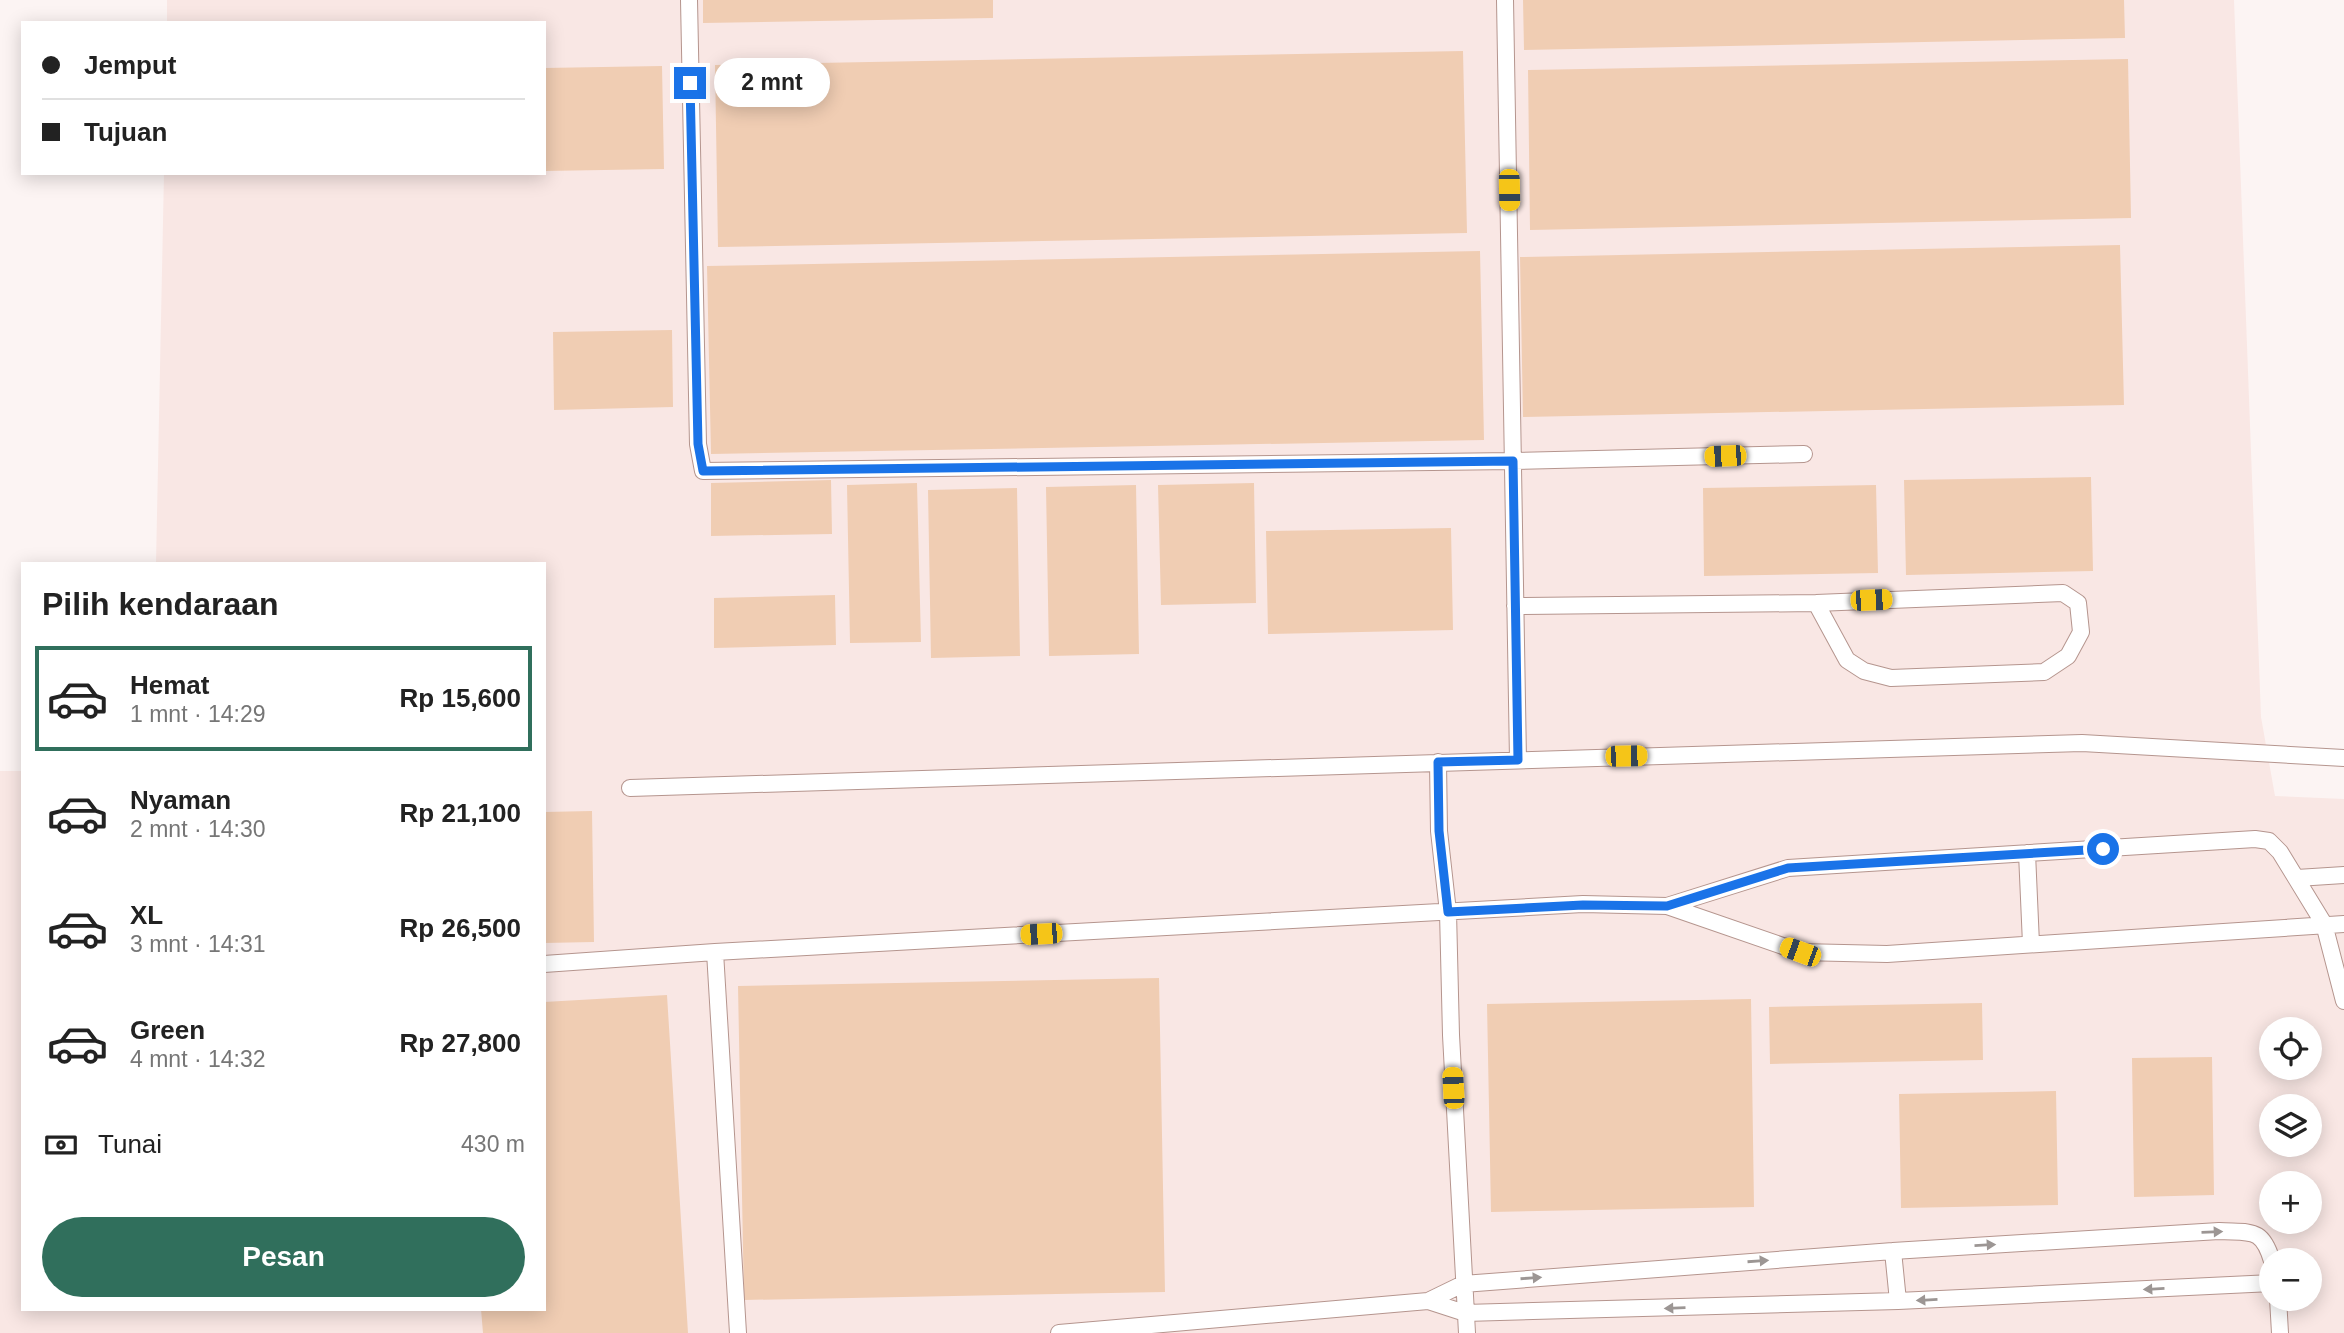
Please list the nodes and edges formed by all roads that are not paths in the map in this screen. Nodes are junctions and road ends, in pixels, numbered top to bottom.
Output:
1 (689, 0) edge
2 (1506, 0) edge
3 (1804, 454) dead end
4 (1513, 461) junction
5 (1816, 603) junction
6 (1515, 606) junction
7 (2344, 758) edge
8 (1518, 760) junction
9 (1438, 762) junction
10 (630, 788) dead end
11 (2027, 853) junction
12 (2344, 874) edge
13 (2297, 878) junction
14 (1667, 906) junction
15 (1448, 912) junction
16 (2324, 924) junction
17 (2344, 924) edge
18 (2031, 944) junction
19 (715, 952) junction
20 (546, 964) edge
21 (2344, 1001) edge
22 (2268, 1248) edge
23 (1893, 1251) junction
24 (1463, 1284) junction
25 (2259, 1284) edge
26 (1428, 1301) junction
27 (1898, 1301) junction
28 (2279, 1311) edge
29 (1465, 1314) junction
30 (738, 1333) edge
31 (1059, 1333) edge
32 (1466, 1333) edge
33 (2280, 1333) edge

1 - 4 lane
2 - 4 lane
3 - 4 lane
4 - 6 lane
5 - 5 lane
5 - 6 lane
6 - 8 lane
7 - 8 lane
8 - 9 lane
9 - 10 lane
9 - 15 lane
11 - 13 lane
11 - 14 lane
11 - 18 lane
12 - 13 lane
13 - 16 lane
14 - 15 lane
14 - 18 lane
15 - 19 lane
15 - 24 lane
16 - 17 lane
16 - 18 lane
16 - 21 lane
19 - 20 lane
19 - 30 lane
23 -> 22 lane
24 -> 23 lane
23 - 27 lane
24 - 26 lane
24 - 29 lane
25 -> 27 lane
26 - 29 lane
26 - 31 lane
27 -> 29 lane
28 - 33 lane
29 - 32 lane

